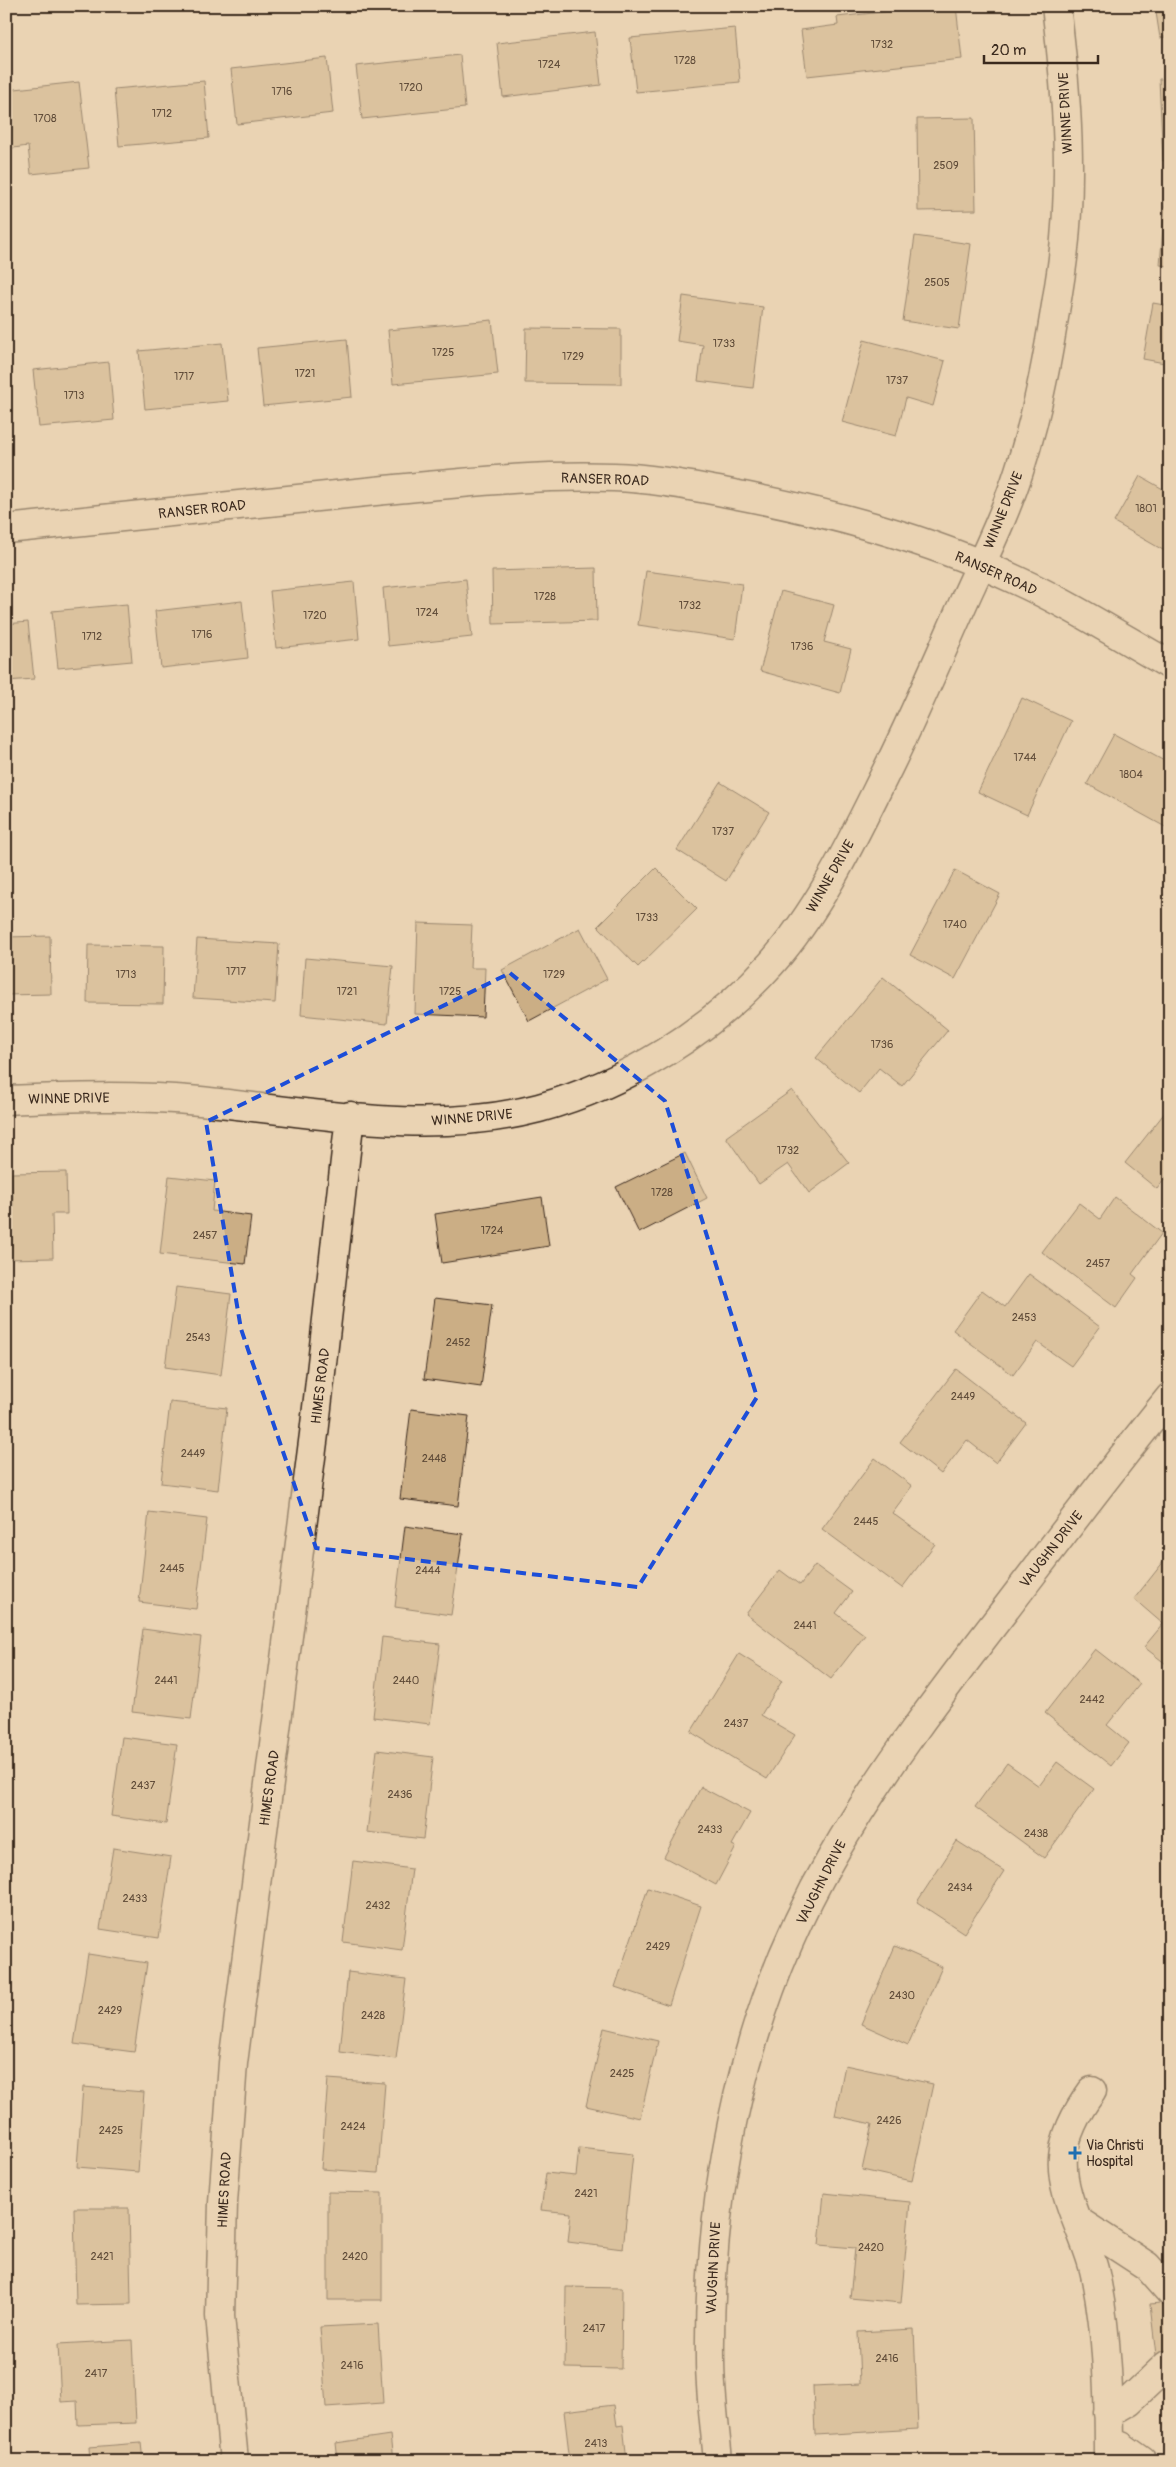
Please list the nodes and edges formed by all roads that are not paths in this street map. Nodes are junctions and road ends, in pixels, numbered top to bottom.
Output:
1 (1056, 6) edge
2 (6, 529) edge
3 (981, 564) junction
4 (1170, 665) edge
5 (6, 1100) edge
6 (350, 1116) junction
7 (1170, 1397) edge
8 (1092, 2091) dead end
9 (1078, 2221) junction
10 (1170, 2292) edge
11 (1167, 2365) dead end
12 (1108, 2413) junction
13 (1109, 2452) edge
14 (234, 2461) edge
15 (718, 2461) edge
16 (1142, 2461) edge

1 - 3 street, WINNE DRIVE
2 - 3 street, RANSER ROAD
3 - 4 street, RANSER ROAD
3 - 6 street, WINNE DRIVE
5 - 6 street, WINNE DRIVE
6 - 14 street, HIMES ROAD
7 - 15 street, VAUGHN DRIVE
8 - 9 street
9 - 10 street
9 - 12 street
11 - 12 street
12 - 13 street
13 - 16 street

